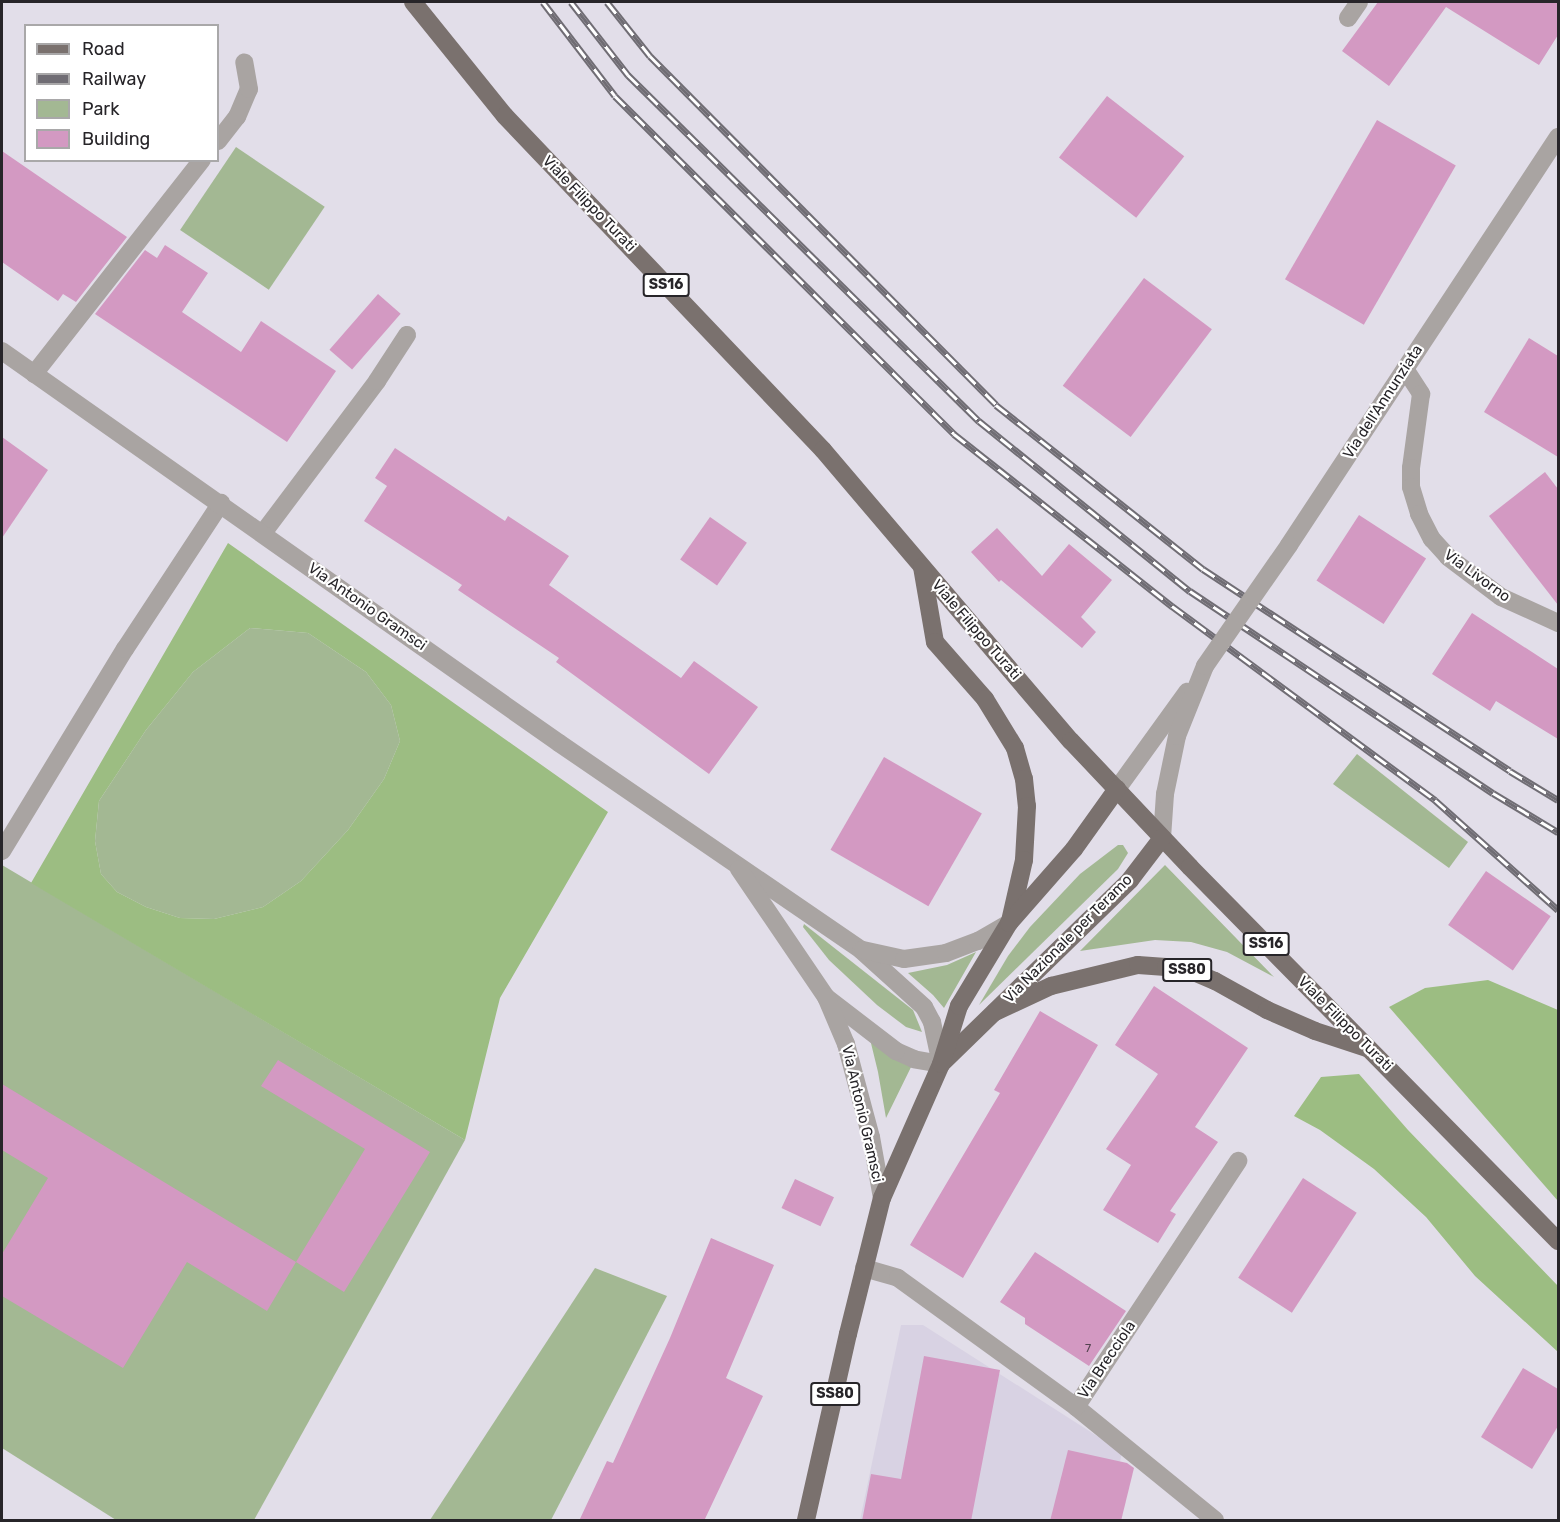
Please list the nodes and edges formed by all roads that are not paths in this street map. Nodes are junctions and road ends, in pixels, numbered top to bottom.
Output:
1 (413, 2) edge
2 (1359, 2) edge
3 (1348, 18) dead end
4 (244, 62) dead end
5 (1558, 137) edge
6 (219, 140) edge
7 (200, 162) edge
8 (406, 335) dead end
9 (2, 351) edge
10 (1405, 369) junction
11 (34, 374) junction
12 (221, 503) junction
13 (263, 533) junction
14 (922, 567) junction
15 (1558, 623) edge
16 (1205, 666) junction
17 (1117, 789) junction
18 (1162, 838) junction
19 (2, 852) edge
20 (733, 861) junction
21 (1009, 923) junction
22 (861, 950) junction
23 (826, 997) junction
24 (995, 1012) junction
25 (1371, 1049) junction
26 (941, 1064) junction
27 (1238, 1161) dead end
28 (882, 1198) junction
29 (1558, 1241) edge
30 (864, 1268) junction
31 (1076, 1407) junction
32 (806, 1521) edge
33 (1215, 1521) edge

1 - 14 main road, Viale Filippo Turati / SS16
2 - 3 street
4 - 6 street
5 - 10 street, Via dell'Annunziata
7 - 11 street
8 - 13 street
9 - 11 street, Via Antonio Gramsci
10 - 15 street, Via Livorno
10 - 16 street, Via dell'Annunziata, bridge
11 - 12 street, Via Antonio Gramsci
12 - 13 street, Via Antonio Gramsci
12 - 19 street
13 - 20 street, Via Antonio Gramsci
14 - 17 main road, Viale Filippo Turati / SS16
14 - 21 main road, Via Nazionale per Teramo / SS80
16 - 17 street, Via dell'Annunziata
16 - 18 street, Via dell'Annunziata
17 - 18 main road, Viale Filippo Turati / SS16
17 - 21 main road, Via Nazionale per Teramo / SS80
18 - 24 main road, Via Nazionale per Teramo / SS80
18 - 25 main road, Viale Filippo Turati / SS16
20 - 22 street, Via Antonio Gramsci
20 - 23 street, Via Antonio Gramsci
21 - 22 street, Via Antonio Gramsci
21 - 26 main road, Via Nazionale per Teramo / SS80
22 - 26 street, Via Antonio Gramsci
23 - 26 street, Via Antonio Gramsci
23 - 28 street, Via Antonio Gramsci
24 - 25 main road, Via Nazionale per Teramo / SS80
24 - 26 main road, Via Nazionale per Teramo / SS80
25 - 29 main road, Viale Filippo Turati / SS16
26 - 28 main road, Via Nazionale per Teramo / SS80
27 - 31 street, Via Brecciola
28 - 30 main road, Via Nazionale per Teramo / SS80
30 - 31 street, Via Brecciola
30 - 32 main road, Via Nazionale per Teramo / SS80
31 - 33 street

